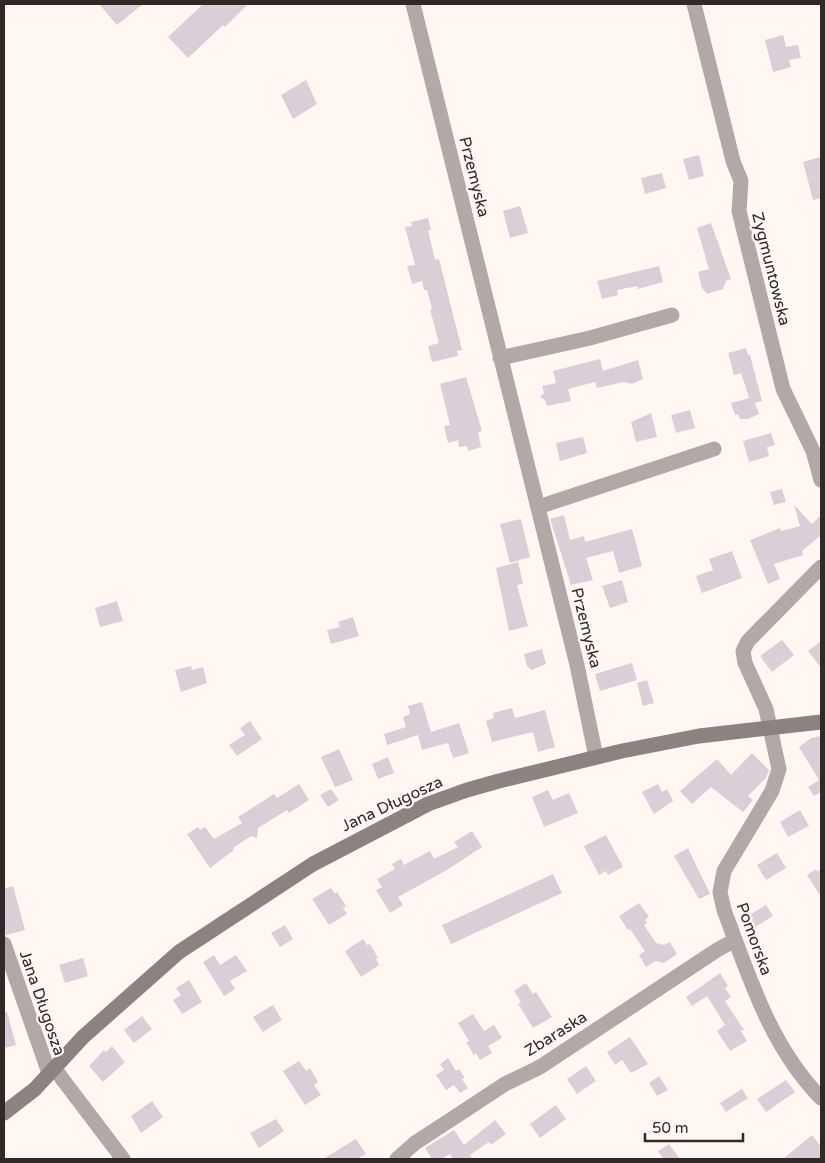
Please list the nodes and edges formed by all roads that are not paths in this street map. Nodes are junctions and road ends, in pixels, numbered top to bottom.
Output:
1 (413, 4) edge
2 (694, 4) edge
3 (672, 315) dead end
4 (500, 358) junction
5 (714, 449) dead end
6 (821, 480) edge
7 (538, 507) junction
8 (821, 567) edge
9 (821, 722) edge
10 (771, 728) junction
11 (596, 757) junction
12 (735, 940) junction
13 (4, 944) edge
14 (51, 1070) junction
15 (821, 1098) edge
16 (4, 1113) edge
17 (123, 1159) edge
18 (397, 1159) edge

1 - 4 street, Przemyska
2 - 6 street, Zygmuntowska
3 - 4 street
4 - 7 street, Przemyska
5 - 7 street
7 - 11 street, Przemyska
8 - 10 street
9 - 10 street, Jana Długosza
10 - 11 street, Jana Długosza
10 - 12 street, Pomorska
11 - 14 street, Jana Długosza
12 - 15 street, Pomorska
12 - 18 street, Zbaraska
13 - 14 street, Jana Długosza
14 - 16 street, Jana Długosza
14 - 17 street

